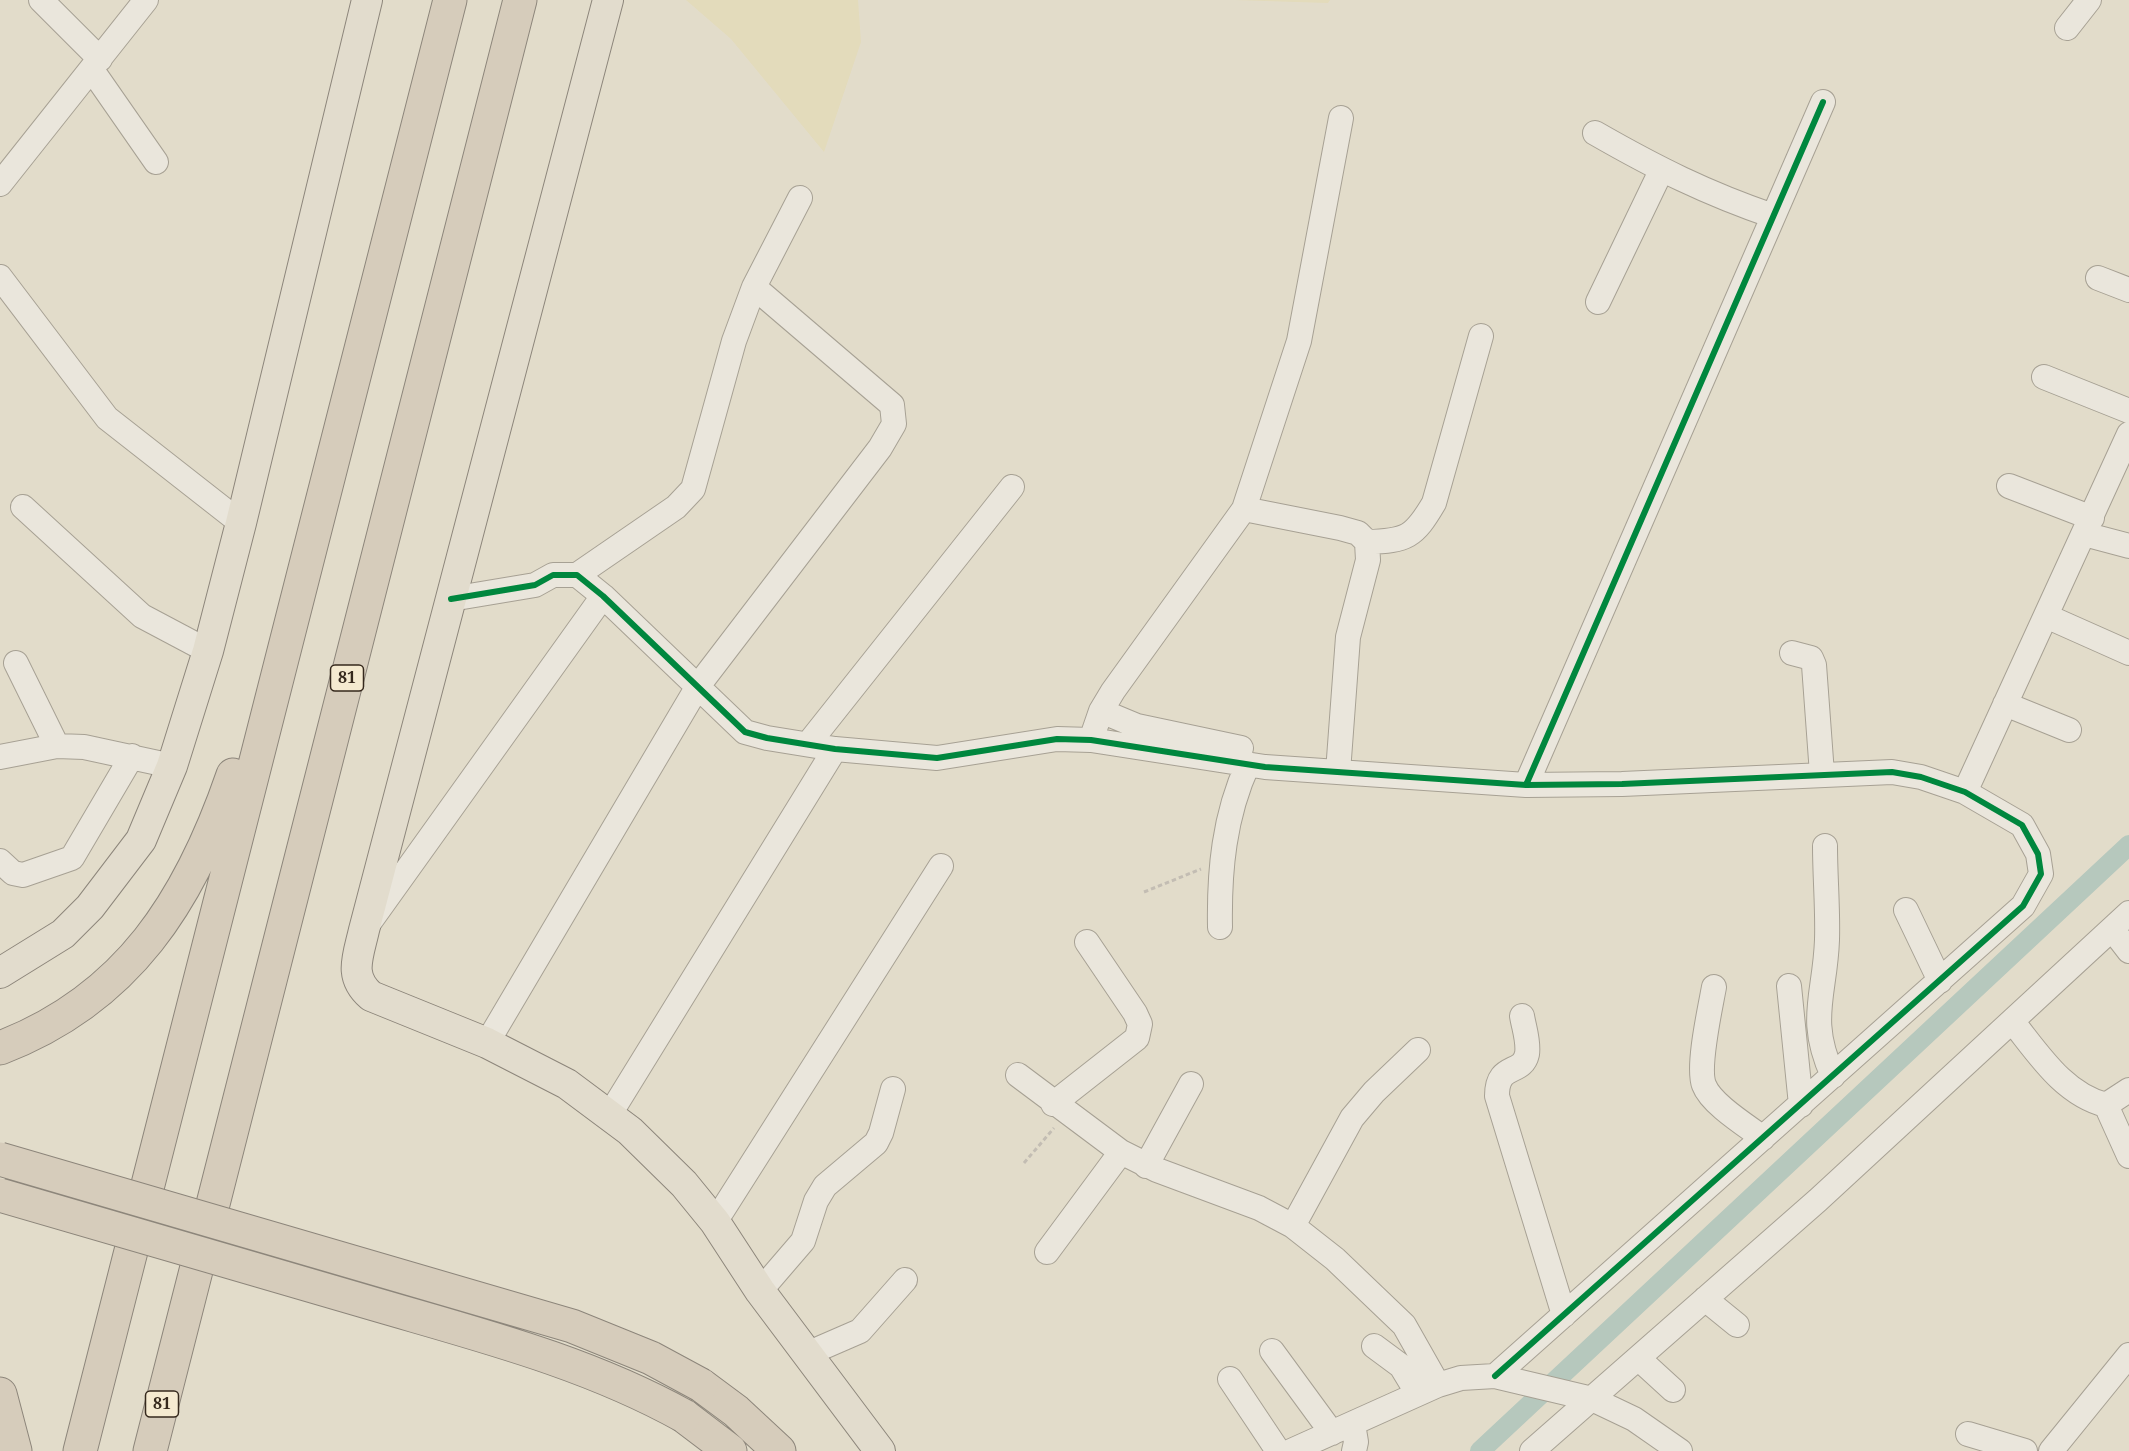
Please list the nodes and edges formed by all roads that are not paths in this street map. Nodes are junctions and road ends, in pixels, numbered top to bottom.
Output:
1 (41, 0) edge
2 (146, 0) edge
3 (367, 0) edge
4 (450, 0) edge
5 (520, 0) edge
6 (608, 0) edge
7 (2089, 0) edge
8 (2067, 28) dead end
9 (96, 64) junction
10 (1823, 102) dead end
11 (1341, 118) dead end
12 (1595, 133) dead end
13 (156, 162) dead end
14 (1661, 171) junction
15 (0, 184) edge
16 (800, 198) dead end
17 (1773, 216) junction
18 (0, 277) edge
19 (2098, 278) dead end
20 (753, 286) junction
21 (2129, 290) edge
22 (1598, 302) dead end
23 (1481, 336) dead end
24 (2044, 376) dead end
25 (2129, 411) edge
26 (2129, 434) edge
27 (2009, 486) dead end
28 (1011, 487) dead end
29 (23, 507) dead end
30 (1244, 509) junction
31 (241, 523) junction
32 (2088, 526) junction
33 (1367, 542) junction
34 (2129, 546) edge
35 (309, 551) junction
36 (576, 575) junction
37 (603, 596) junction
38 (451, 599) junction
39 (2046, 616) junction
40 (208, 651) junction
41 (1792, 653) dead end
42 (2129, 653) edge
43 (16, 663) dead end
44 (698, 686) junction
45 (2005, 704) junction
46 (1101, 711) junction
47 (2069, 730) dead end
48 (1091, 740) junction
49 (808, 744) junction
50 (57, 746) junction
51 (835, 749) junction
52 (132, 756) junction
53 (1245, 756) junction
54 (0, 757) edge
55 (172, 766) junction
56 (1338, 772) junction
57 (1822, 774) junction
58 (1526, 785) junction
59 (1965, 792) junction
60 (1824, 846) dead end
61 (0, 861) edge
62 (941, 866) dead end
63 (1906, 910) dead end
64 (2120, 921) edge
65 (1220, 927) dead end
66 (364, 930) junction
67 (1087, 942) dead end
68 (2129, 951) edge
69 (0, 973) edge
70 (1940, 981) junction
71 (1714, 987) dead end
72 (1788, 987) dead end
73 (1522, 1016) dead end
74 (2012, 1021) junction
75 (487, 1042) junction
76 (0, 1048) edge
77 (1418, 1050) dead end
78 (1018, 1075) dead end
79 (1833, 1076) junction
80 (1191, 1084) dead end
81 (893, 1089) dead end
82 (2129, 1090) edge
83 (1801, 1105) junction
84 (2106, 1105) junction
85 (1059, 1109) junction
86 (610, 1114) junction
87 (1763, 1138) junction
88 (1121, 1152) junction
89 (2129, 1156) edge
90 (0, 1159) edge
91 (1146, 1166) junction
92 (0, 1195) edge
93 (715, 1222) junction
94 (1293, 1226) junction
95 (1047, 1252) dead end
96 (905, 1280) dead end
97 (760, 1291) junction
98 (1705, 1299) junction
99 (1564, 1315) junction
100 (1737, 1325) dead end
101 (1374, 1346) dead end
102 (1272, 1351) dead end
103 (807, 1354) junction
104 (2129, 1356) edge
105 (174, 1357) junction
106 (1638, 1358) junction
107 (1505, 1377) junction
108 (1230, 1379) dead end
109 (1428, 1389) junction
110 (1673, 1390) dead end
111 (0, 1394) edge
112 (1581, 1397) junction
113 (1343, 1428) junction
114 (1968, 1434) dead end
115 (15, 1451) edge
116 (80, 1451) edge
117 (150, 1451) edge
118 (159, 1451) edge
119 (730, 1451) edge
120 (780, 1451) edge
121 (880, 1451) edge
122 (1278, 1451) edge
123 (1291, 1451) edge
124 (1354, 1451) edge
125 (1532, 1451) edge
126 (1680, 1451) edge
127 (2025, 1451) edge
128 (2051, 1451) edge

1 - 9 street
2 - 9 street
3 - 31 main road
4 - 35 highway
5 - 105 highway, 81
6 - 38 main road
7 - 8 street
9 - 13 street
9 - 15 street
10 - 17 street
11 - 30 street
12 - 14 street
14 - 17 street
14 - 22 street
16 - 20 street
17 - 58 street
18 - 31 street
19 - 21 street
20 - 36 street
20 - 44 street
23 - 33 street
24 - 25 street
26 - 32 street
27 - 32 street
28 - 49 street
29 - 40 street
30 - 33 street
30 - 46 street
31 - 40 main road
32 - 34 street
32 - 39 street
33 - 56 street
35 - 76 highway
35 - 116 highway
36 - 37 street
36 - 38 street
37 - 44 street
37 - 66 street
38 - 66 main road
39 - 42 street
39 - 45 street
40 - 55 main road
41 - 57 street
43 - 50 street
44 - 49 street
44 - 75 street
45 - 47 street
45 - 59 street
46 - 48 street
46 - 53 street
48 - 51 street
48 - 53 street
49 - 51 street
50 - 52 street
50 - 54 street
51 - 86 street
52 - 55 street
52 - 61 street
53 - 56 street
53 - 65 street
55 - 69 main road
56 - 58 street
57 - 58 street
57 - 59 street
59 - 70 street
60 - 79 street
62 - 93 street
63 - 70 street
64 - 68 street
64 - 74 street
66 - 75 main road
67 - 85 street
70 - 79 street
71 - 87 street
72 - 83 street
73 - 99 street
74 - 84 street
74 - 98 street
75 - 86 main road
77 - 94 street
78 - 85 street
79 - 83 street
80 - 91 street
81 - 97 street
82 - 84 street
83 - 87 street
84 - 89 street
85 - 88 street
86 - 93 main road
87 - 99 street
88 - 91 street
88 - 95 street
90 - 120 highway, bridge
91 - 94 street
92 - 119 highway, bridge
93 - 97 main road
94 - 109 street
96 - 103 street
97 - 103 main road
98 - 100 street
98 - 106 street
99 - 107 street
101 - 109 street
102 - 113 street
103 - 121 main road
104 - 128 street
105 - 117 highway, 81
105 - 118 highway
106 - 110 street
106 - 112 street
107 - 109 street
107 - 112 street
108 - 122 street
109 - 113 street
111 - 115 highway
112 - 125 street
112 - 126 street
113 - 123 street
113 - 124 street
114 - 127 street

